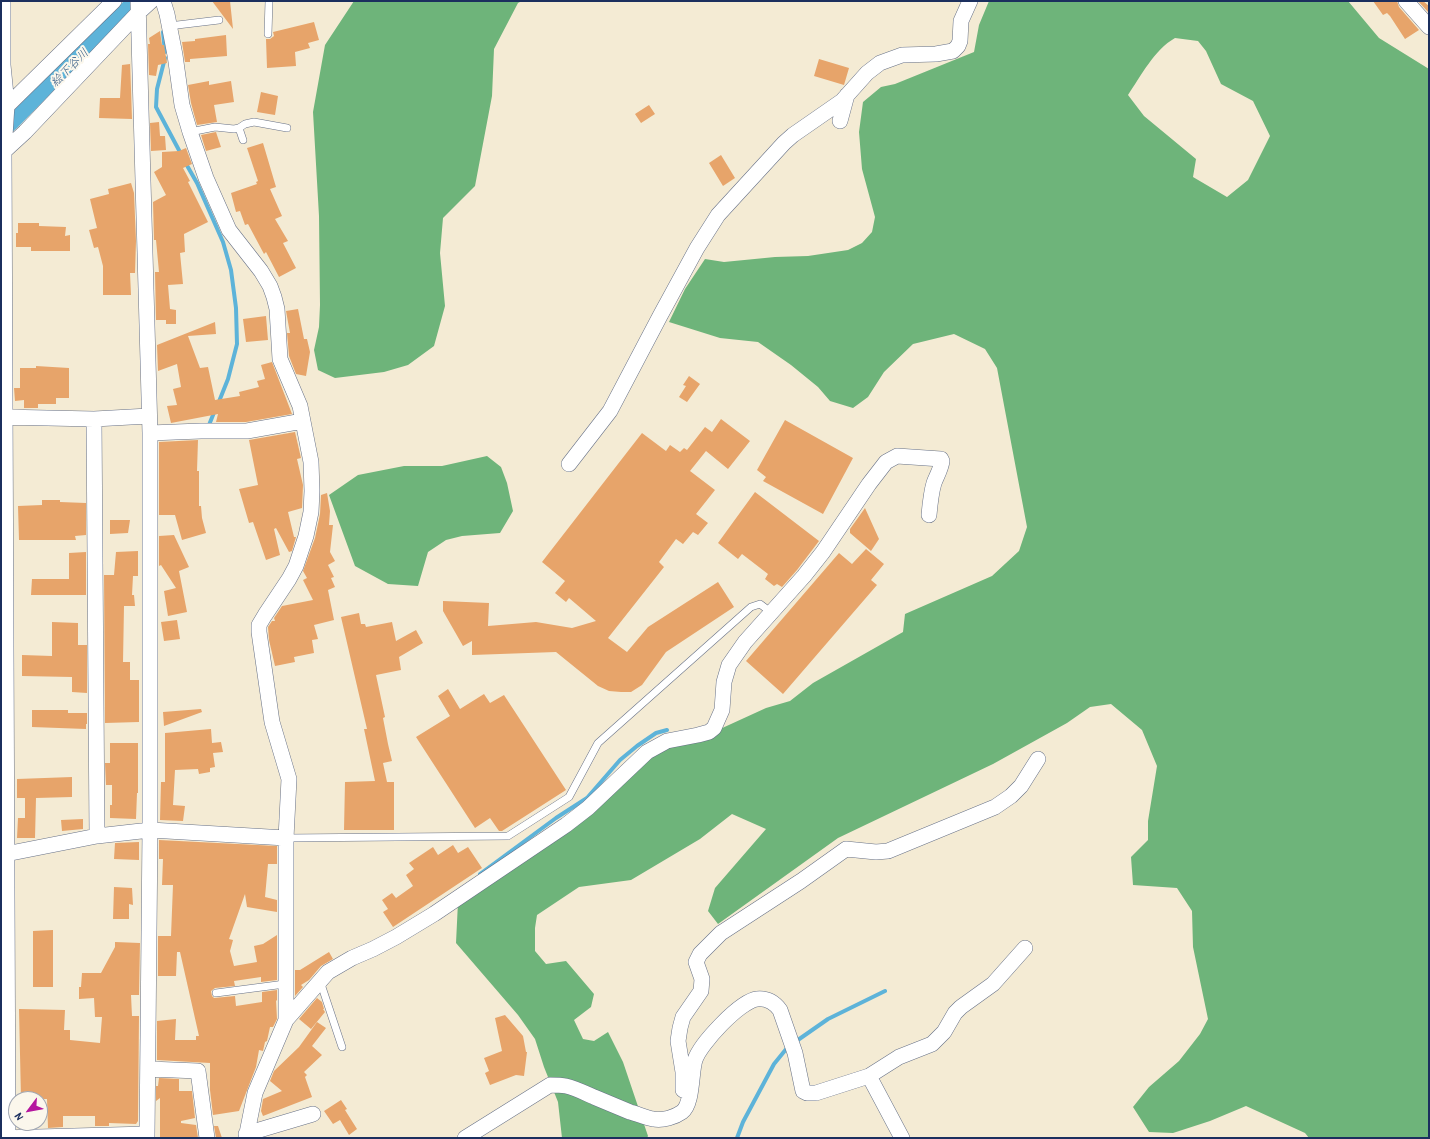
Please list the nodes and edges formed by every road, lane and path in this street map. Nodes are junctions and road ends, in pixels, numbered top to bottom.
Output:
1 (3, 1) edge
2 (114, 1) edge
3 (151, 1) edge
4 (163, 1) edge
5 (269, 1) edge
6 (970, 1) edge
7 (1406, 1) edge
8 (138, 6) edge
9 (219, 20) dead end
10 (169, 26) junction
11 (1429, 26) edge
12 (268, 34) dead end
13 (847, 95) junction
14 (4, 109) edge
15 (840, 120) dead end
16 (239, 128) junction
17 (287, 128) dead end
18 (190, 132) junction
19 (243, 140) dead end
20 (3, 152) edge
21 (149, 416) junction
22 (4, 417) edge
23 (94, 419) junction
24 (303, 421) junction
25 (150, 433) junction
26 (569, 464) dead end
27 (929, 515) dead end
28 (772, 613) junction
29 (1038, 759) dead end
30 (150, 830) junction
31 (97, 836) junction
32 (286, 838) junction
33 (4, 855) edge
34 (1025, 948) dead end
35 (320, 981) junction
36 (285, 984) junction
37 (216, 992) dead end
38 (286, 1020) junction
39 (342, 1047) dead end
40 (149, 1069) junction
41 (869, 1076) junction
42 (684, 1110) junction
43 (313, 1114) dead end
44 (147, 1136) edge
45 (246, 1136) edge
46 (1, 1138) edge
47 (8, 1138) edge
48 (207, 1138) edge
49 (465, 1138) edge
50 (902, 1138) edge

1 - 14 street
2 - 14 street
3 - 8 street
4 - 10 street
5 - 12 lane
6 - 13 street
7 - 11 street
8 - 20 street
8 - 21 street
9 - 10 lane
10 - 18 street
13 - 15 street
13 - 26 street
14 - 20 street
16 - 17 lane
16 - 18 lane
16 - 19 lane
18 - 24 street
20 - 22 street
21 - 23 street
21 - 25 street
22 - 23 street
22 - 33 street
23 - 31 street
24 - 25 street
24 - 32 street
25 - 30 street
27 - 28 street
28 - 32 lane
28 - 35 street
29 - 42 street
30 - 31 street
30 - 32 street
30 - 40 street
31 - 33 street
32 - 36 street
33 - 47 street
34 - 41 street
35 - 38 street
35 - 39 lane
36 - 37 lane
36 - 38 street
38 - 45 street
40 - 44 street
40 - 48 street
41 - 42 street
41 - 50 street
42 - 49 street
43 - 45 street
44 - 47 street
46 - 47 street

